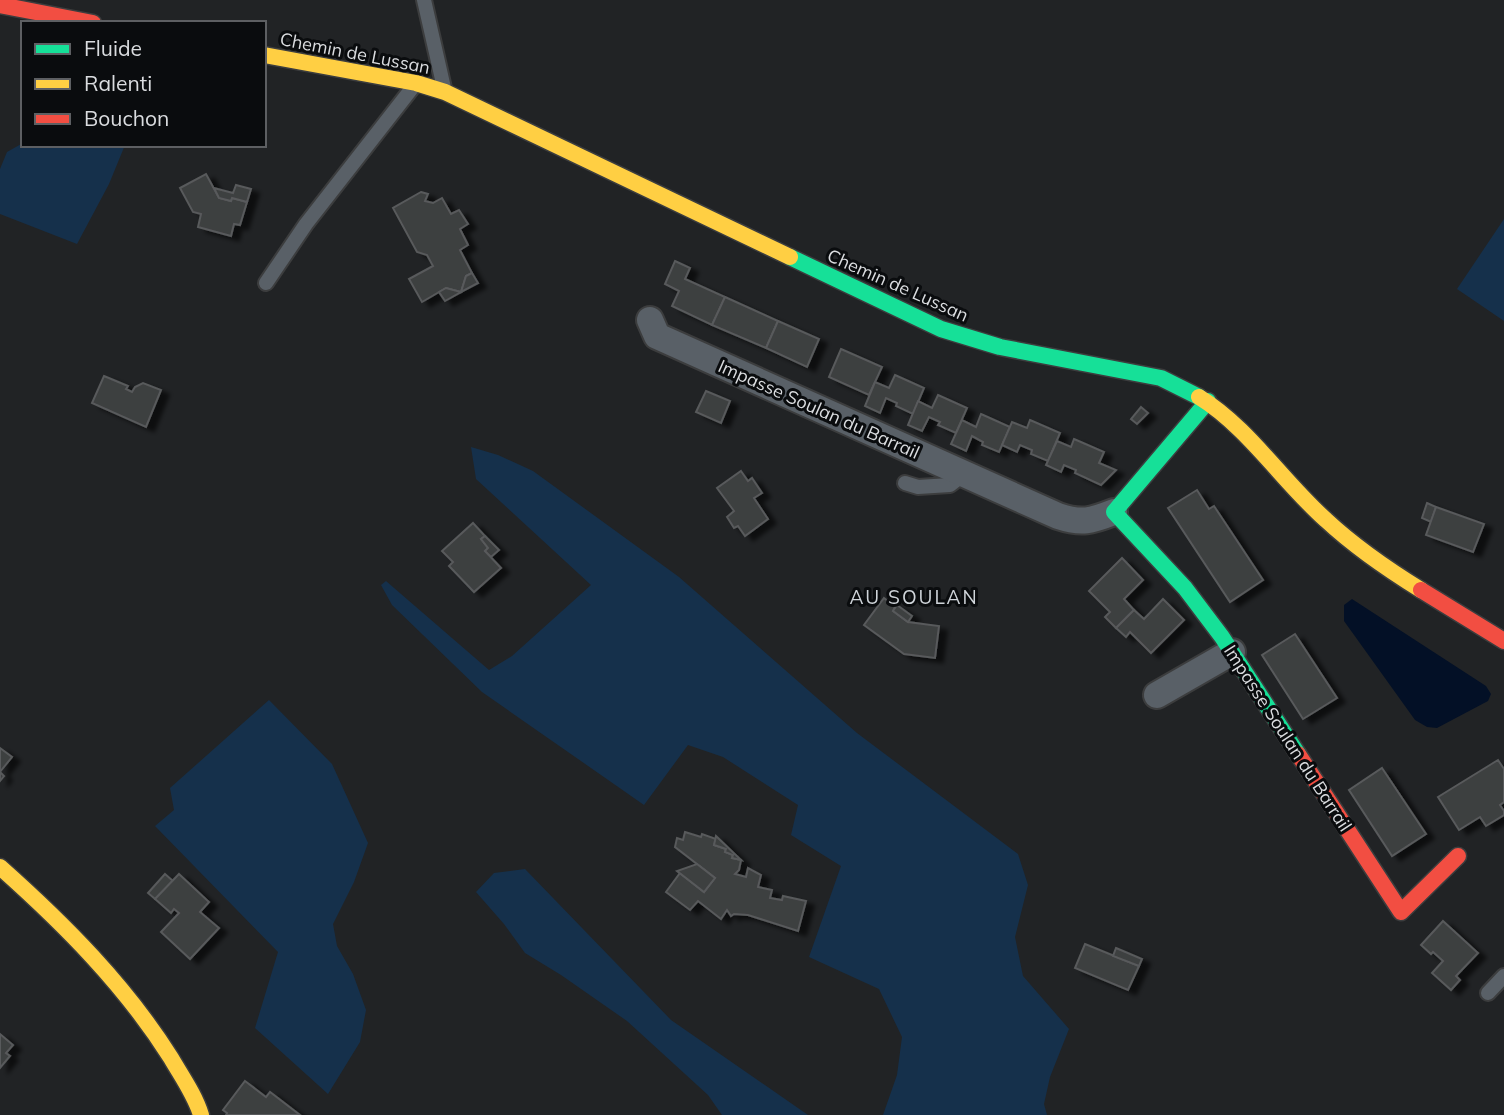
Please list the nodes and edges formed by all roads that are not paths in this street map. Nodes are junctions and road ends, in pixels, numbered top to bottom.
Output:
1 (424, 0) edge
2 (0, 5) edge
3 (83, 21) edge
4 (266, 55) edge
5 (416, 83) junction
6 (445, 92) junction
7 (266, 283) dead end
8 (650, 320) dead end
9 (1208, 401) junction
10 (964, 474) junction
11 (905, 483) dead end
12 (1114, 512) junction
13 (1504, 641) edge
14 (1232, 652) junction
15 (1157, 695) dead end
16 (1458, 856) dead end
17 (0, 867) edge
18 (1504, 976) edge
19 (1488, 993) dead end
20 (201, 1115) edge

1 - 6 lane
2 - 3 street
4 - 5 street, Chemin de Lussan
5 - 6 street, Chemin de Lussan
5 - 7 lane
6 - 9 street, Chemin de Lussan
8 - 10 street, Impasse Soulan du Barrail
9 - 12 street
9 - 13 street, Chemin de Lussan
10 - 11 lane
10 - 12 street, Impasse Soulan du Barrail
12 - 14 street, Impasse Soulan du Barrail
14 - 15 street
14 - 16 street, Impasse Soulan du Barrail
17 - 20 street
18 - 19 lane

